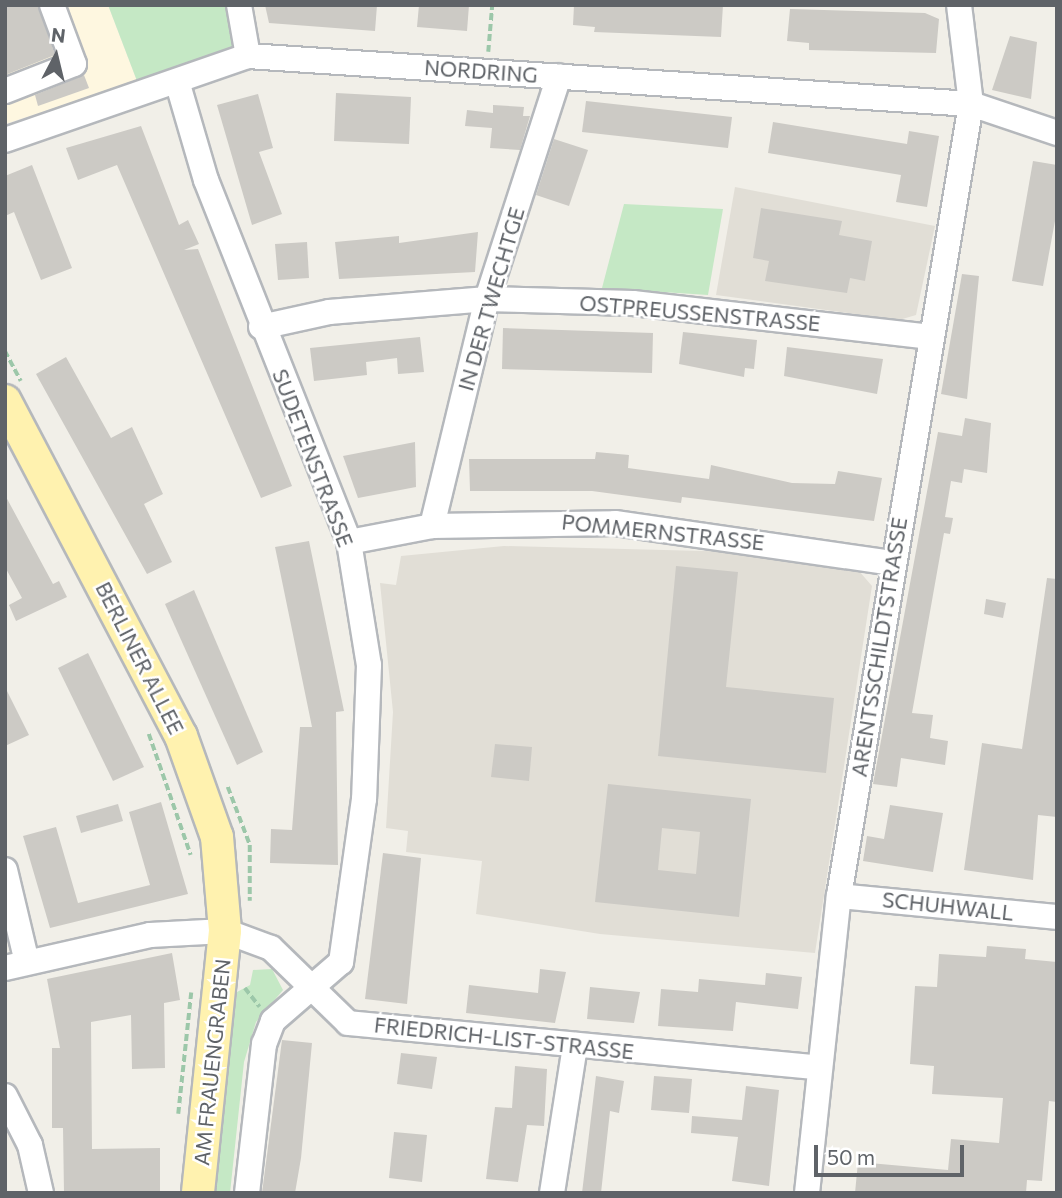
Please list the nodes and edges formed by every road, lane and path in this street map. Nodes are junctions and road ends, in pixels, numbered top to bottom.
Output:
1 (52, 5) edge
2 (239, 5) edge
3 (492, 5) edge
4 (959, 5) edge
5 (248, 56) junction
6 (486, 71) junction
7 (559, 76) junction
8 (177, 81) junction
9 (5, 91) edge
10 (971, 104) junction
11 (1057, 133) edge
12 (5, 140) edge
13 (487, 299) junction
14 (261, 327) junction
15 (931, 337) junction
16 (5, 401) edge
17 (432, 526) junction
18 (349, 542) junction
19 (893, 563) junction
20 (144, 722) dead end
21 (196, 869) dead end
22 (5, 870) edge
23 (839, 896) junction
24 (1057, 917) edge
25 (225, 931) junction
26 (16, 965) edge
27 (309, 984) junction
28 (575, 1046) junction
29 (816, 1067) junction
30 (5, 1096) edge
31 (41, 1193) edge
32 (198, 1193) edge
33 (247, 1193) edge
34 (552, 1193) edge
35 (807, 1193) edge

1 - 9 street
2 - 5 street
3 - 6 path
4 - 10 street, ARENTSSCHILDTSTRASSE
5 - 6 street, NORDRING
5 - 8 street, NORDRING
6 - 7 street, NORDRING
7 - 10 street, NORDRING
7 - 13 street, IN DER TWECHTGE
8 - 12 street, NORDRING
8 - 14 street, SUDETENSTRASSE
10 - 11 street, NORDRING
10 - 15 street, ARENTSSCHILDTSTRASSE
13 - 14 street, OSTPREUSSENSTRASSE
13 - 15 street, OSTPREUSSENSTRASSE
13 - 17 street, IN DER TWECHTGE
14 - 18 street, SUDETENSTRASSE
15 - 19 street, ARENTSSCHILDTSTRASSE
16 - 25 main road, BERLINER ALLEE
17 - 18 street, POMMERNSTRASSE
17 - 19 street, POMMERNSTRASSE
18 - 27 street, SUDETENSTRASSE
19 - 23 street, ARENTSSCHILDTSTRASSE
20 - 21 path
22 - 26 street
23 - 24 street, SCHUHWALL
23 - 29 street, ARENTSSCHILDTSTRASSE
25 - 26 street, FRIEDRICH-LIST-STRASSE
25 - 27 street, FRIEDRICH-LIST-STRASSE
25 - 32 main road, AM FRAUENGRABEN
27 - 28 street, FRIEDRICH-LIST-STRASSE
27 - 33 street, SUDETENSTRASSE
28 - 29 street, FRIEDRICH-LIST-STRASSE
28 - 34 street
29 - 35 street, ARENTSSCHILDTSTRASSE
30 - 31 street

